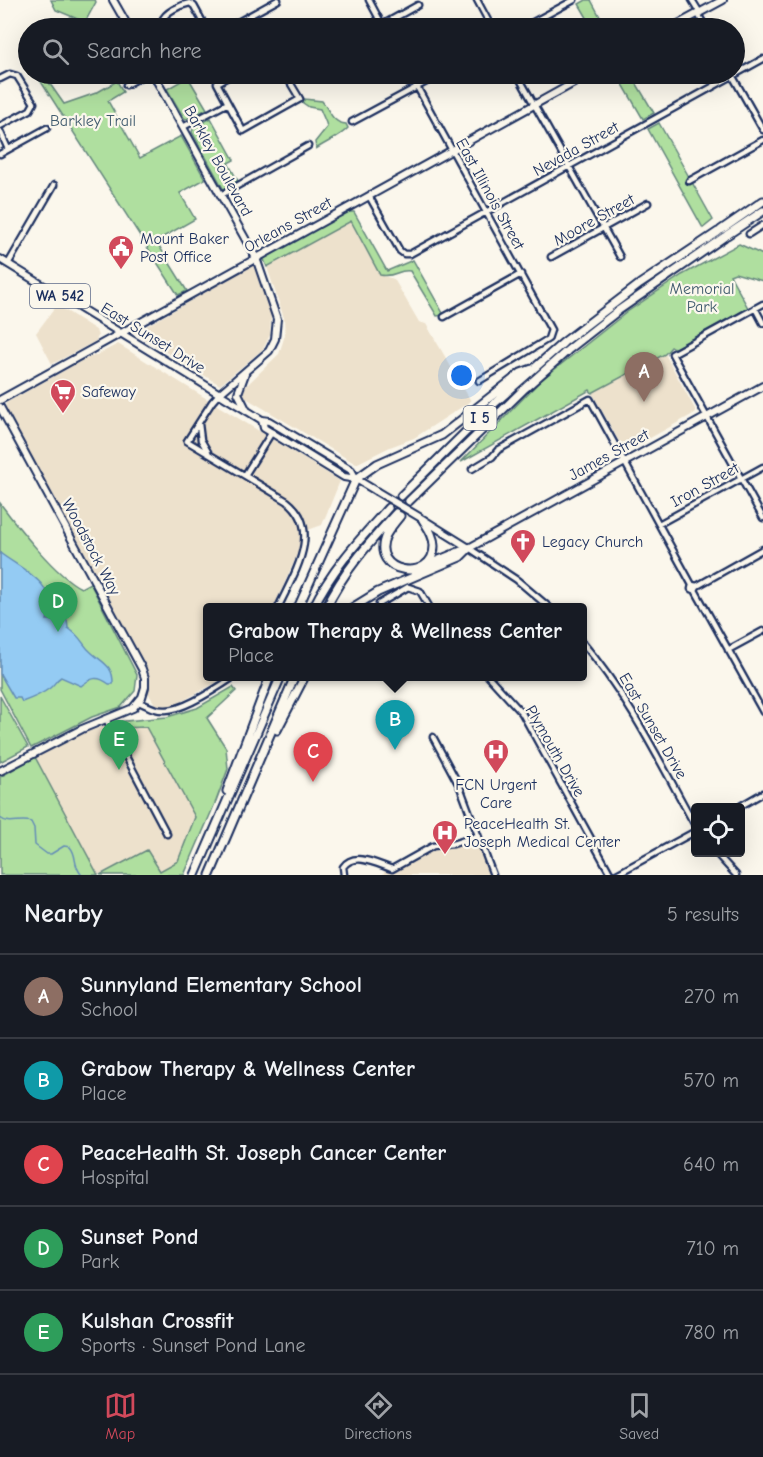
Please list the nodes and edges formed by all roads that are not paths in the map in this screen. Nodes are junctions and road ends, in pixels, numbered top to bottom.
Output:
1 (113, 0) edge
2 (278, 0) edge
3 (369, 0) edge
4 (477, 0) edge
5 (574, 0) edge
6 (692, 0) edge
7 (723, 0) edge
8 (418, 5) dead end
9 (699, 13) junction
10 (123, 18) edge
11 (163, 18) edge
12 (201, 18) edge
13 (245, 18) edge
14 (378, 18) edge
15 (397, 18) edge
16 (487, 18) edge
17 (541, 18) edge
18 (690, 18) edge
19 (701, 18) edge
20 (763, 59) edge
21 (745, 68) edge
22 (18, 78) edge
23 (0, 79) edge
24 (22, 84) edge
25 (159, 84) edge
26 (218, 84) edge
27 (291, 84) edge
28 (415, 84) edge
29 (423, 84) edge
30 (523, 84) edge
31 (571, 84) edge
32 (716, 84) edge
33 (737, 84) edge
34 (417, 87) junction
35 (228, 103) junction
36 (534, 104) junction
37 (352, 122) dead end
38 (0, 128) edge
39 (47, 128) dead end
40 (183, 128) junction
41 (763, 130) edge
42 (763, 140) edge
43 (308, 146) dead end
44 (8, 149) junction
45 (452, 150) junction
46 (0, 154) edge
47 (569, 166) junction
48 (689, 181) dead end
49 (54, 185) dead end
50 (221, 195) junction
51 (369, 196) junction
52 (763, 201) edge
53 (648, 203) dead end
54 (486, 212) junction
55 (763, 212) edge
56 (763, 225) edge
57 (603, 228) junction
58 (749, 234) dead end
59 (551, 257) dead end
60 (620, 257) dead end
61 (256, 258) junction
62 (0, 259) edge
63 (8, 264) junction
64 (521, 274) junction
65 (763, 303) edge
66 (755, 308) junction
67 (444, 317) dead end
68 (763, 323) edge
69 (120, 333) junction
70 (532, 369) junction
71 (246, 372) junction
72 (479, 381) dead end
73 (763, 386) edge
74 (219, 394) junction
75 (0, 400) edge
76 (0, 407) edge
77 (247, 411) junction
78 (707, 416) junction
79 (262, 420) junction
80 (199, 423) junction
81 (272, 432) junction
82 (209, 455) junction
83 (624, 462) junction
84 (763, 467) edge
85 (471, 469) dead end
86 (245, 475) junction
87 (741, 478) junction
88 (356, 479) junction
89 (401, 496) dead end
90 (409, 501) dead end
91 (388, 508) dead end
92 (763, 518) edge
93 (422, 519) junction
94 (659, 524) junction
95 (469, 548) junction
96 (763, 549) edge
97 (421, 568) junction
98 (695, 587) junction
99 (280, 603) edge
100 (300, 603) edge
101 (316, 603) edge
102 (328, 603) edge
103 (360, 603) edge
104 (381, 603) edge
105 (427, 603) edge
106 (544, 603) edge
107 (763, 631) edge
108 (587, 649) edge
109 (729, 650) junction
110 (227, 681) edge
111 (268, 681) edge
112 (279, 681) edge
113 (293, 681) edge
114 (302, 681) edge
115 (493, 681) edge
116 (139, 702) junction
117 (763, 712) edge
118 (106, 719) junction
119 (433, 737) dead end
120 (269, 739) junction
121 (0, 771) edge
122 (763, 793) edge
123 (225, 802) junction
124 (744, 803) edge
125 (691, 820) edge
126 (691, 832) edge
127 (167, 834) dead end
128 (477, 836) junction
129 (720, 857) edge
130 (195, 875) edge
131 (210, 875) edge
132 (344, 875) edge
133 (494, 875) edge
134 (613, 875) edge
135 (736, 875) edge

1 - 10 main road
2 - 13 street
3 - 14 street
4 - 16 street
5 - 17 street
6 - 9 street
7 - 9 main road
8 - 15 street
9 - 18 main road
9 - 19 street
11 - 12 street
20 - 21 street, Nevada Street
22 - 23 street
24 - 38 street
25 - 40 main road, Barkley Boulevard
26 - 35 street
27 - 35 street
28 - 34 street, East Illinois Street
29 - 34 street
30 - 36 street
31 - 36 main road, Orleans Street
32 - 47 street, Nevada Street
33 - 41 street
34 - 37 street
34 - 45 street, East Illinois Street
35 - 40 street
36 - 45 main road, Orleans Street
36 - 47 street
38 - 44 street
39 - 44 street
40 - 50 main road, Barkley Boulevard
42 - 48 street
43 - 50 street
44 - 46 street
45 - 51 main road, Orleans Street
45 - 54 street, East Illinois Street
47 - 54 street, Nevada Street
47 - 57 street
49 - 63 street
50 - 61 main road, Barkley Boulevard
51 - 54 street, Nevada Street
51 - 61 main road, Orleans Street
52 - 70 highway, I 5
53 - 57 street, Moore Street
54 - 64 street, East Illinois Street
55 - 90 highway, I 5
56 - 58 street
57 - 59 street, Moore Street
57 - 60 street
61 - 69 main road, Orleans Street
61 - 71 main road, Barkley Boulevard
62 - 63 main road, East Sunset Drive / WA 542
63 - 69 main road, East Sunset Drive / WA 542
64 - 67 street
64 - 72 street, East Illinois Street
65 - 66 street
66 - 68 street
66 - 78 street
69 - 74 main road, East Sunset Drive / WA 542
69 - 75 main road, Orleans Street
70 - 88 highway
70 - 89 highway, I 5
71 - 74 main road, Barkley Boulevard
71 - 77 main road
73 - 78 main road, James Street
74 - 77 main road, East Sunset Drive / WA 542
74 - 80 street, Barkley Boulevard
76 - 116 main road, Woodstock Way
77 - 79 main road, East Sunset Drive / WA 542
78 - 83 main road, James Street
78 - 87 street
79 - 81 main road, East Sunset Drive / WA 542
79 - 88 main road, East Sunset Drive / WA 542
80 - 82 street
80 - 82 street, Barkley Boulevard
81 - 86 street
81 - 88 main road, East Sunset Drive / WA 542
82 - 86 street
83 - 85 street
83 - 94 street
83 - 95 main road, James Street
84 - 87 street, Iron Street
86 - 99 street
87 - 92 street
87 - 94 street, Iron Street
88 - 93 main road, East Sunset Drive / WA 542, bridge
88 - 100 highway
91 - 101 highway
93 - 95 main road, East Sunset Drive
93 - 97 highway
94 - 98 street
95 - 97 highway
95 - 103 highway
95 - 106 street, East Sunset Drive
96 - 98 street
97 - 102 highway
98 - 109 street
104 - 105 street
107 - 109 street
108 - 125 street, East Sunset Drive
109 - 117 street
110 - 116 street
111 - 123 highway
112 - 123 highway
113 - 120 highway
114 - 120 highway
115 - 134 street, Plymouth Drive
116 - 118 main road
118 - 121 main road
118 - 127 street
119 - 128 street
120 - 131 highway
122 - 124 street
123 - 130 highway
126 - 134 street
128 - 132 street
128 - 133 street
129 - 135 street

